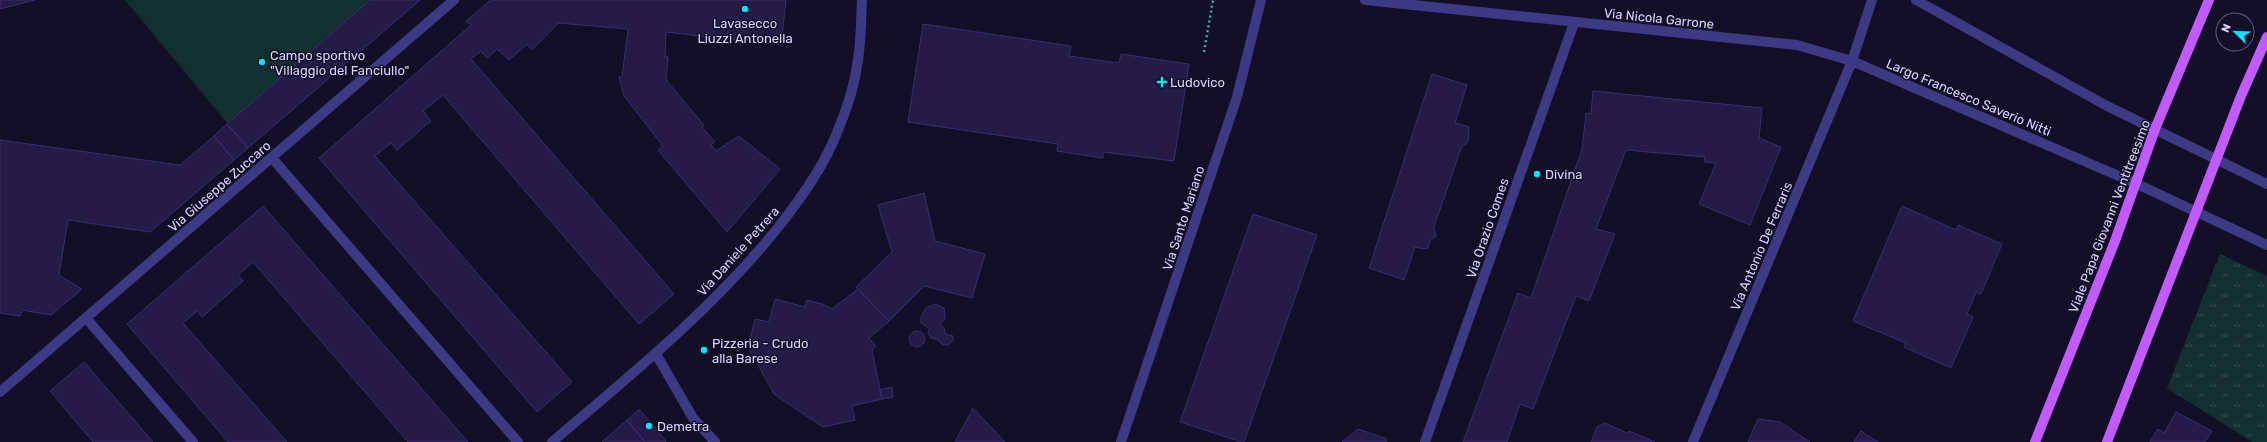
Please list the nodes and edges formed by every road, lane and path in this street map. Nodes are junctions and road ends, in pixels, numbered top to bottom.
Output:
1 (454, 0) edge
2 (862, 0) edge
3 (1213, 0) edge
4 (1261, 0) edge
5 (1365, 0) edge
6 (1872, 0) edge
7 (1916, 0) edge
8 (2209, 0) edge
9 (1574, 22) junction
10 (2267, 37) edge
11 (1204, 52) dead end
12 (1852, 61) junction
13 (2155, 129) junction
14 (272, 158) junction
15 (2217, 159) junction
16 (2135, 183) junction
17 (2267, 184) edge
18 (2197, 211) junction
19 (2267, 245) edge
20 (86, 318) junction
21 (656, 354) junction
22 (0, 392) edge
23 (193, 442) edge
24 (518, 442) edge
25 (552, 442) edge
26 (715, 442) edge
27 (1121, 442) edge
28 (1425, 442) edge
29 (1693, 442) edge
30 (2035, 442) edge
31 (2107, 442) edge

1 - 14 street, Via Giuseppe Zuccaro
2 - 21 street, Via Daniele Petrera
3 - 11 path
4 - 27 street, Via Santo Mariano
5 - 9 street, Via Nicola Garrone
6 - 12 street
7 - 13 street
8 - 13 main road, Viale Papa Giovanni Ventitreesimo
9 - 12 street, Via Nicola Garrone
9 - 28 street, Via Orazio Comes
10 - 15 main road
12 - 16 street, Largo Francesco Saverio Nitti
12 - 29 street, Via Antonio De Ferraris
13 - 15 street
13 - 16 main road, Viale Papa Giovanni Ventitreesimo
14 - 20 street, Via Giuseppe Zuccaro
14 - 24 street
15 - 17 street
15 - 18 main road
16 - 18 street, Largo Francesco Saverio Nitti
16 - 30 main road, Viale Papa Giovanni Ventitreesimo
18 - 19 street, Largo Francesco Saverio Nitti
18 - 31 main road
20 - 22 street, Via Giuseppe Zuccaro
20 - 23 street
21 - 25 street, Via Daniele Petrera
21 - 26 street

